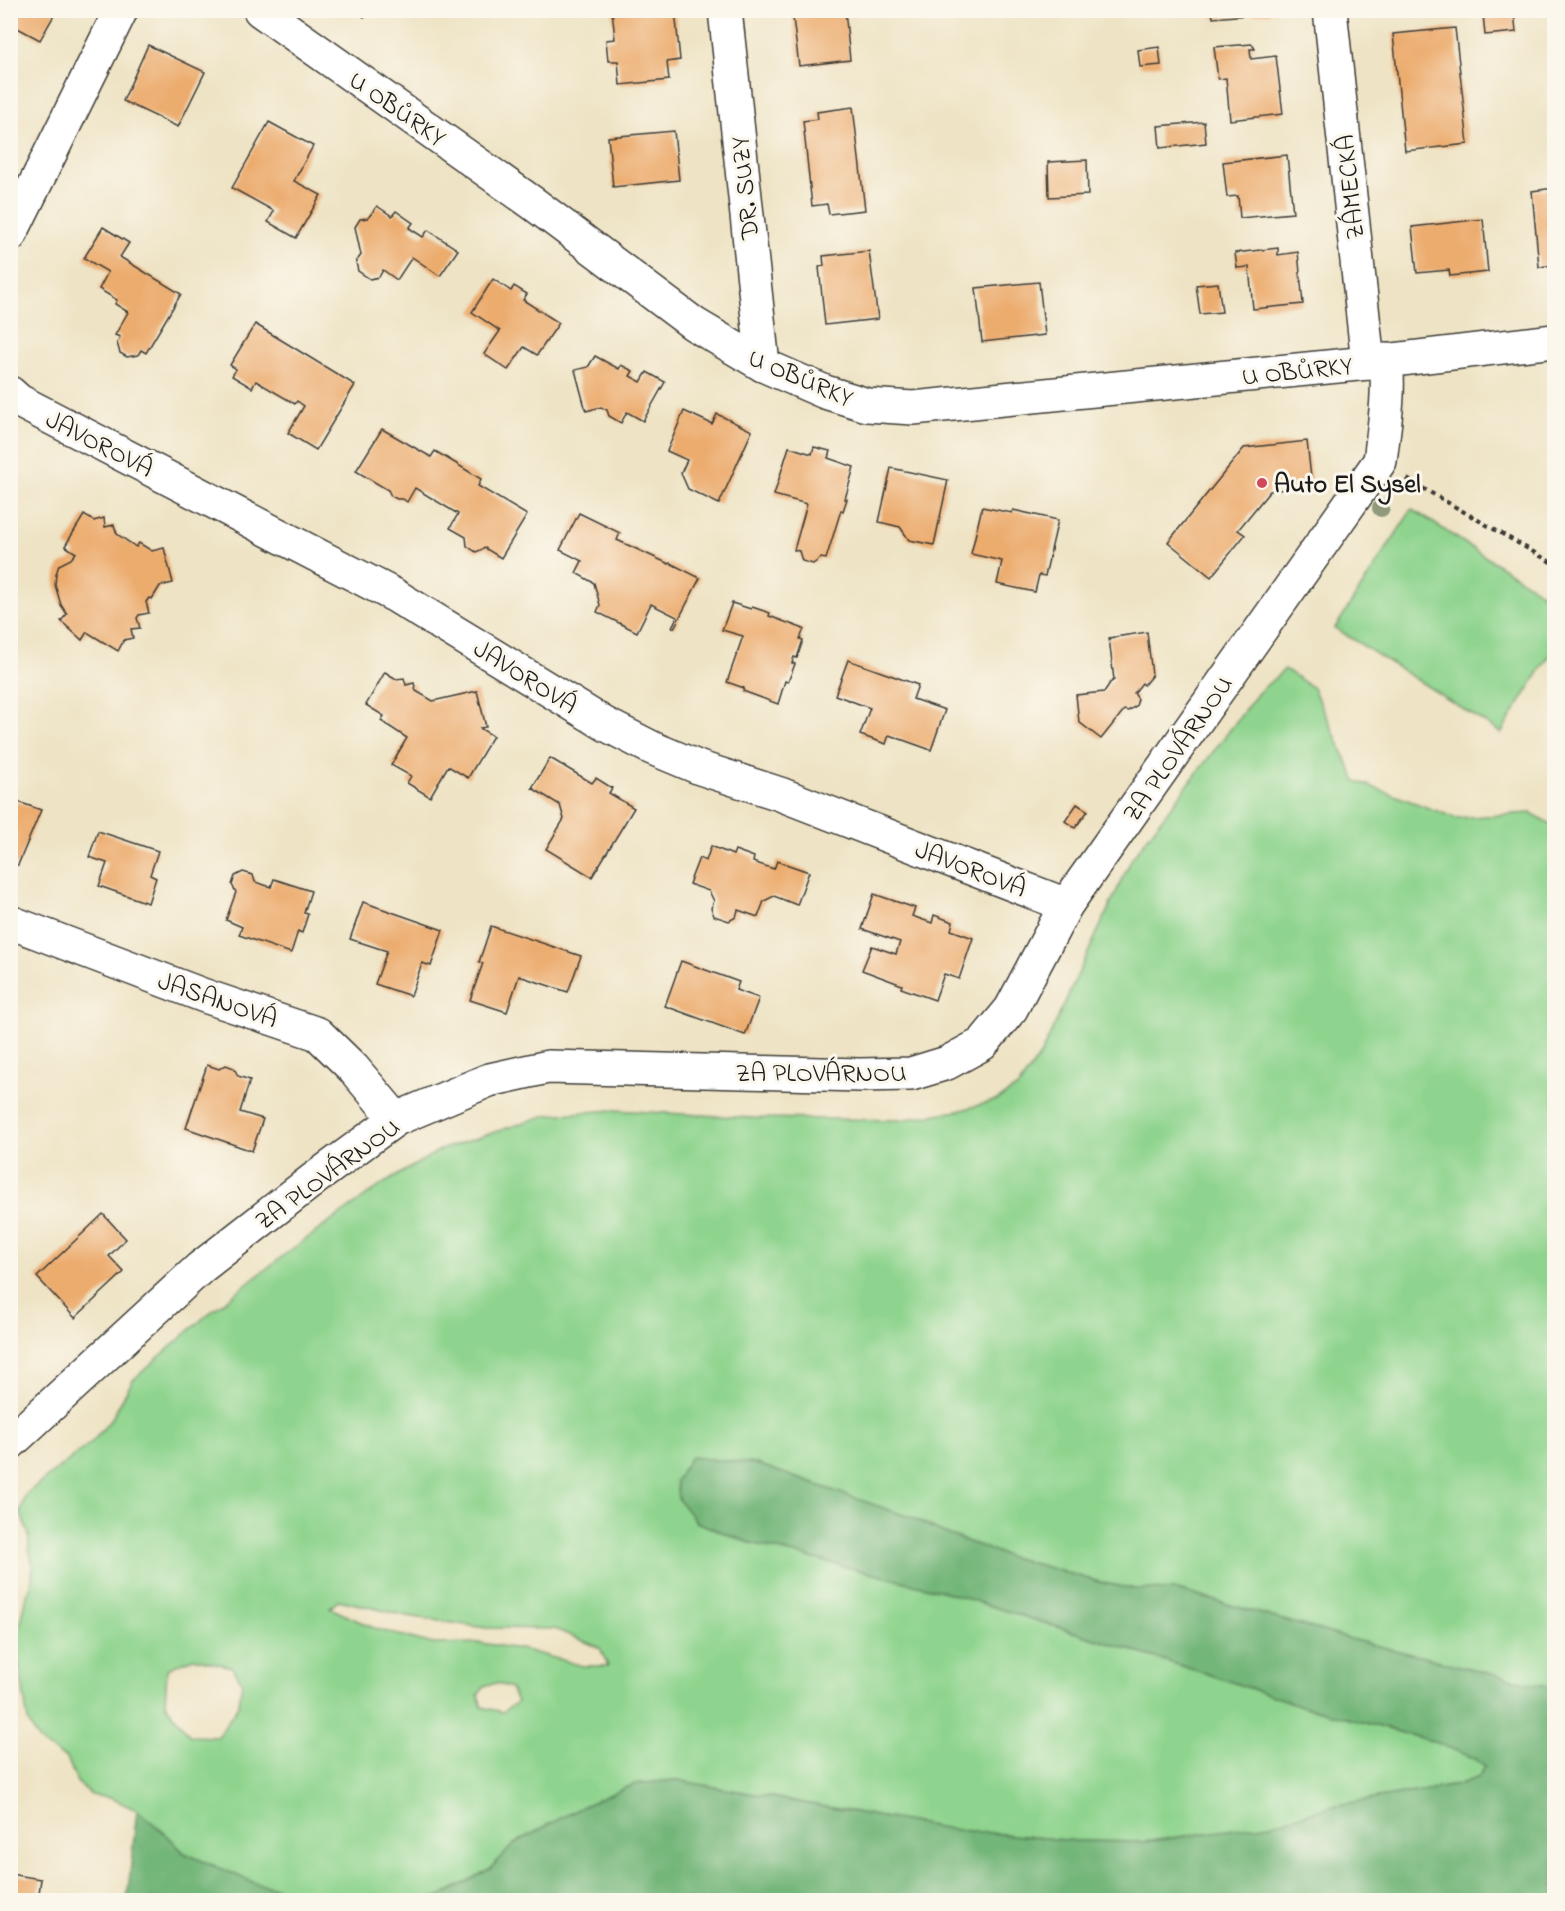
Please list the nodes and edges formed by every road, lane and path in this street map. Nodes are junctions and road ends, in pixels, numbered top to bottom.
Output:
1 (121, 10) edge
2 (260, 10) edge
3 (725, 10) edge
4 (1330, 10) edge
5 (10, 235) edge
6 (1554, 341) edge
7 (1377, 362) junction
8 (763, 364) junction
9 (10, 393) edge
10 (1380, 461) junction
11 (1554, 564) edge
12 (1066, 905) junction
13 (10, 922) edge
14 (396, 1119) junction
15 (14, 1433) edge

1 - 5 street
2 - 8 street, U OBŮRKY
3 - 8 street, DR. SUZY
4 - 7 street, ZÁMECKÁ
6 - 7 street, U OBŮRKY
7 - 8 street, U OBŮRKY
7 - 10 street, ZA PLOVÁRNOU
9 - 12 street, JAVOROVÁ
10 - 11 path
10 - 12 street, ZA PLOVÁRNOU
12 - 14 street, ZA PLOVÁRNOU
13 - 14 street, JASANOVÁ
14 - 15 street, ZA PLOVÁRNOU

